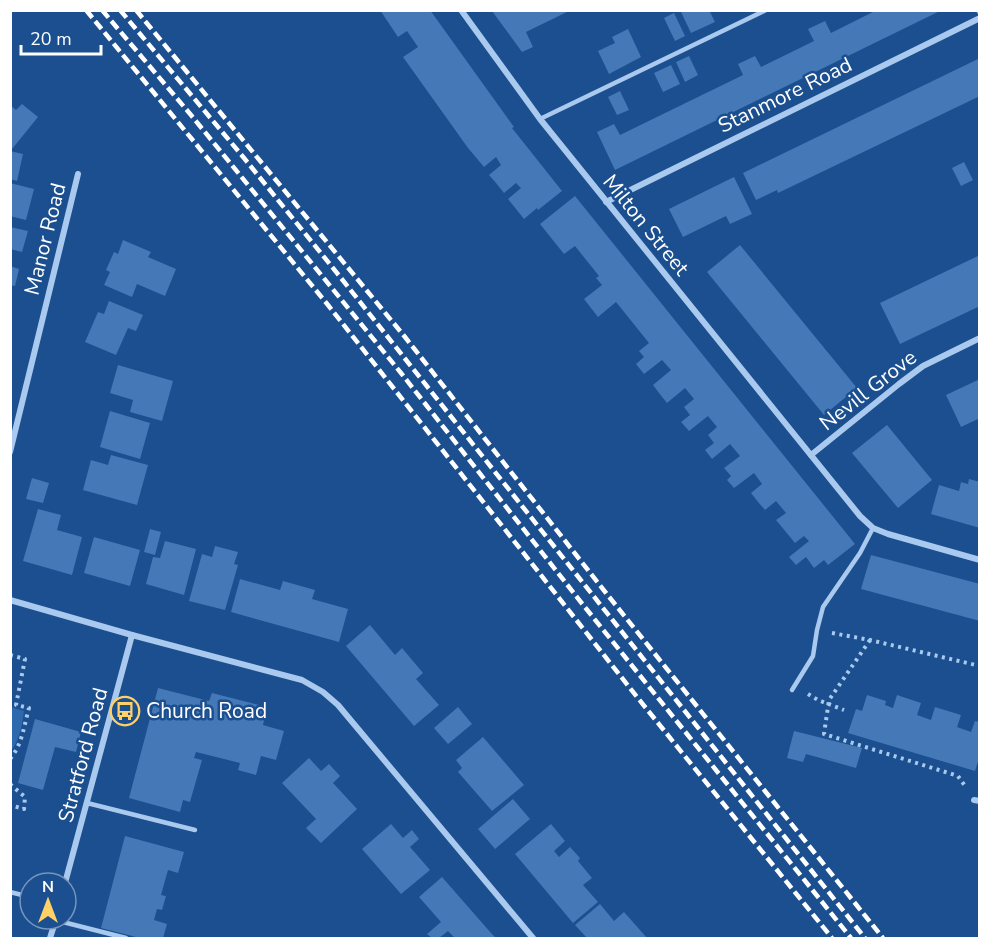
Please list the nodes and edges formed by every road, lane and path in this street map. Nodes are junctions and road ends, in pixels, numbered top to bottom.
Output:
1 (461, 10) edge
2 (766, 10) edge
3 (980, 18) edge
4 (540, 119) junction
5 (78, 174) dead end
6 (606, 202) junction
7 (980, 338) edge
8 (10, 452) edge
9 (811, 456) junction
10 (873, 528) junction
11 (980, 560) edge
12 (10, 600) edge
13 (817, 630) junction
14 (132, 635) junction
15 (870, 640) junction
16 (10, 655) edge
17 (980, 666) edge
18 (793, 687) joint
19 (828, 705) junction
20 (844, 710) dead end
21 (10, 759) edge
22 (10, 784) edge
23 (977, 800) edge
24 (87, 803) junction
25 (10, 805) edge
26 (195, 830) dead end
27 (68, 871) edge
28 (78, 926) edge
29 (126, 939) edge
30 (533, 939) edge

1 - 4 street, Milton Street
2 - 4 lane
3 - 6 street, Stanmore Road
4 - 6 street, Milton Street
5 - 8 street, Manor Road
6 - 9 street, Milton Street
7 - 9 street, Nevill Grove
9 - 10 street, Milton Street
10 - 11 street
10 - 13 lane
12 - 14 street
13 - 15 path
13 - 18 lane
14 - 24 street, Stratford Road
14 - 30 street
15 - 17 path
15 - 19 path
16 - 21 path
18 - 19 path
19 - 20 path
19 - 23 path
22 - 25 path
24 - 26 lane
24 - 27 street, Stratford Road
28 - 29 lane

